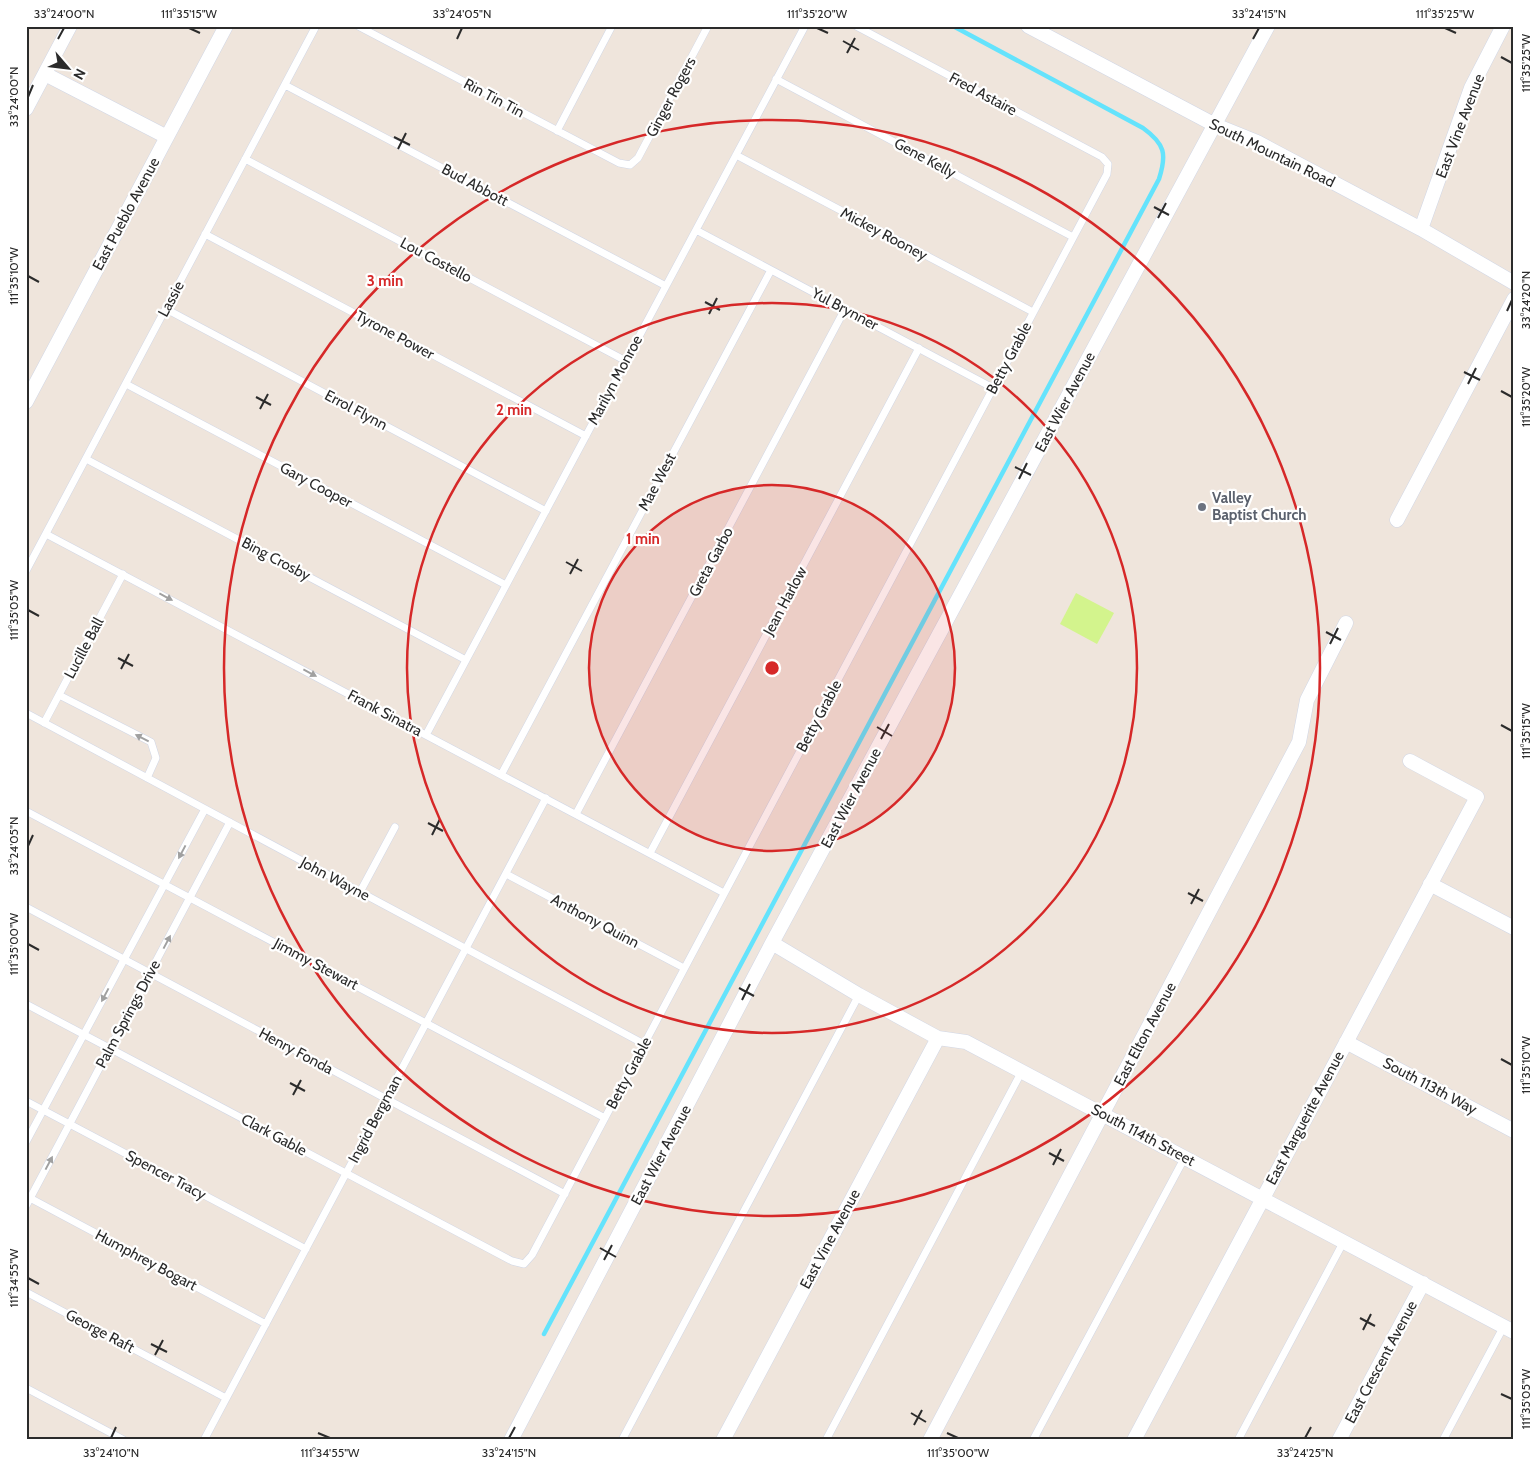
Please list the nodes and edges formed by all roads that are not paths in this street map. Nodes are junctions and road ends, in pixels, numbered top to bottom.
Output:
1 (70, 26) edge
2 (226, 26) edge
3 (316, 26) edge
4 (358, 26) edge
5 (612, 26) edge
6 (708, 26) edge
7 (805, 26) edge
8 (856, 26) edge
9 (1028, 26) edge
10 (1268, 26) edge
11 (1504, 26) edge
12 (44, 74) junction
13 (776, 79) junction
14 (285, 85) junction
15 (26, 109) edge
16 (1215, 125) junction
17 (556, 131) junction
18 (167, 137) junction
19 (736, 155) junction
20 (245, 159) junction
21 (1108, 164) joint
22 (630, 165) joint
23 (1421, 229) junction
24 (696, 230) junction
25 (205, 234) junction
26 (1073, 237) junction
27 (771, 270) junction
28 (1514, 283) edge
29 (666, 286) junction
30 (1514, 299) edge
31 (166, 309) junction
32 (845, 309) junction
33 (1033, 312) junction
34 (919, 348) junction
35 (626, 361) junction
36 (126, 384) junction
37 (993, 388) junction
38 (26, 402) edge
39 (586, 436) junction
40 (86, 458) junction
41 (546, 511) junction
42 (1397, 520) dead end
43 (46, 534) junction
44 (26, 571) edge
45 (123, 574) junction
46 (506, 586) junction
47 (1346, 623) dead end
48 (466, 660) junction
49 (59, 695) junction
50 (26, 713) edge
51 (44, 723) junction
52 (426, 735) junction
53 (1410, 761) dead end
54 (501, 774) junction
55 (147, 778) junction
56 (546, 798) junction
57 (205, 809) junction
58 (26, 811) edge
59 (576, 814) junction
60 (230, 822) junction
61 (395, 827) dead end
62 (650, 854) junction
63 (506, 874) junction
64 (164, 884) junction
65 (1430, 884) junction
66 (360, 892) junction
67 (724, 893) junction
68 (190, 898) junction
69 (26, 908) edge
70 (1514, 928) edge
71 (772, 943) junction
72 (466, 948) junction
73 (124, 959) junction
74 (684, 968) junction
75 (150, 973) junction
76 (859, 995) junction
77 (26, 1004) edge
78 (426, 1023) junction
79 (84, 1034) junction
80 (938, 1038) junction
81 (1346, 1042) junction
82 (644, 1044) junction
83 (110, 1048) junction
84 (1022, 1071) junction
85 (386, 1099) junction
86 (26, 1101) edge
87 (43, 1110) junction
88 (1103, 1113) junction
89 (605, 1118) junction
90 (70, 1124) junction
91 (1514, 1131) edge
92 (26, 1142) edge
93 (1185, 1157) junction
94 (346, 1173) junction
95 (565, 1194) junction
96 (28, 1197) edge
97 (1263, 1198) junction
98 (26, 1206) edge
99 (1344, 1242) junction
100 (306, 1249) junction
101 (524, 1264) joint
102 (1422, 1283) junction
103 (26, 1292) edge
104 (266, 1324) junction
105 (1509, 1329) edge
106 (26, 1388) edge
107 (226, 1398) junction
108 (124, 1440) edge
109 (204, 1440) edge
110 (511, 1440) edge
111 (622, 1440) edge
112 (723, 1440) edge
113 (826, 1440) edge
114 (930, 1440) edge
115 (1033, 1440) edge
116 (1134, 1440) edge
117 (1238, 1440) edge
118 (1339, 1440) edge
119 (1443, 1440) edge

1 - 12 street
2 - 18 street, East Pueblo Avenue
3 - 14 lane, Lassie
4 - 17 lane, Rin Tin Tin
5 - 17 lane
6 - 22 lane, Ginger Rogers
7 - 13 lane, Marilyn Monroe
8 - 21 lane, Fred Astaire
9 - 16 street, South Mountain Road
10 - 16 street, East Wier Avenue
11 - 23 street, East Vine Avenue
12 - 15 street
12 - 18 street
13 - 19 lane, Marilyn Monroe
13 - 26 lane, Gene Kelly
14 - 20 lane, Lassie
14 - 29 lane, Bud Abbott
16 - 23 street, South Mountain Road
16 - 71 street, East Wier Avenue
17 - 22 lane, Rin Tin Tin
18 - 38 street, East Pueblo Avenue
19 - 24 lane, Marilyn Monroe
19 - 33 lane, Mickey Rooney
20 - 25 lane, Lassie
20 - 35 lane, Lou Costello
21 - 26 lane, Betty Grable
23 - 28 street, South Mountain Road
24 - 27 lane, Yul Brynner
24 - 29 lane, Marilyn Monroe
25 - 31 lane, Lassie
25 - 39 lane, Tyrone Power
26 - 33 lane, Betty Grable
27 - 32 lane, Yul Brynner
27 - 54 lane, Mae West
29 - 35 lane, Marilyn Monroe
30 - 42 street
31 - 36 lane, Lassie
31 - 41 lane, Errol Flynn
32 - 34 lane, Yul Brynner
32 - 59 lane, Greta Garbo
33 - 37 lane, Betty Grable
34 - 37 lane, Yul Brynner
34 - 62 lane, Jean Harlow
35 - 39 lane, Marilyn Monroe
36 - 40 lane, Lassie
36 - 46 lane, Gary Cooper
37 - 67 lane, Betty Grable
39 - 41 lane, Marilyn Monroe
40 - 43 lane, Lassie
40 - 48 lane, Bing Crosby
41 - 46 lane, Marilyn Monroe
43 - 44 lane, Lassie
43 - 45 lane, Frank Sinatra
45 - 49 lane, Lucille Ball
45 -> 52 lane, Frank Sinatra
46 - 48 lane, Marilyn Monroe
47 - 88 street, East Elton Avenue
48 - 52 lane, Marilyn Monroe
49 - 51 lane, Lucille Ball
55 -> 49 lane
50 - 51 lane, John Wayne
51 - 55 lane, John Wayne
52 - 54 lane, Frank Sinatra
53 - 65 street, East Marguerite Avenue
54 - 56 lane, Frank Sinatra
55 - 57 lane, John Wayne
56 - 59 lane, Frank Sinatra
56 - 63 lane, Ingrid Bergman
57 - 60 lane, John Wayne
57 -> 64 lane, Palm Springs Drive
58 - 64 lane, Jimmy Stewart
59 - 62 lane, Frank Sinatra
60 - 66 lane, John Wayne
60 - 68 lane, Palm Springs Drive
61 - 66 lane
62 - 67 lane, Frank Sinatra
63 - 72 lane, Ingrid Bergman
63 - 74 lane, Anthony Quinn
64 - 68 lane, Jimmy Stewart
64 - 73 lane, Palm Springs Drive
65 - 70 street
65 - 81 street, East Marguerite Avenue
66 - 72 lane, John Wayne
67 - 74 lane, Betty Grable
75 -> 68 lane, Palm Springs Drive
68 - 78 lane, Jimmy Stewart
69 - 73 lane, Henry Fonda
71 - 76 street, South 114th Street
71 - 110 street, East Wier Avenue
72 - 78 lane, Ingrid Bergman
72 - 82 lane, John Wayne
73 - 75 lane, Henry Fonda
73 -> 79 lane, Palm Springs Drive
74 - 82 lane, Betty Grable
75 - 83 lane, Palm Springs Drive
75 - 85 lane, Henry Fonda
76 - 80 street, South 114th Street
76 - 111 lane
77 - 79 lane, Clark Gable
78 - 85 lane, Ingrid Bergman
78 - 89 lane, Jimmy Stewart
79 - 83 lane, Clark Gable
79 - 87 lane, Palm Springs Drive
80 - 84 street, South 114th Street
80 - 112 street, East Vine Avenue
81 - 91 street, South 113th Way
81 - 97 street, East Marguerite Avenue
82 - 89 lane, Betty Grable
83 - 90 lane, Palm Springs Drive
83 - 94 lane, Clark Gable
84 - 88 street, South 114th Street
84 - 113 lane
85 - 94 lane, Ingrid Bergman
85 - 95 lane, Henry Fonda
86 - 87 lane, Spencer Tracy
87 - 90 lane, Spencer Tracy
87 - 92 lane, Palm Springs Drive
88 - 93 street, South 114th Street
88 - 114 street, East Elton Avenue
89 - 95 lane, Betty Grable
96 -> 90 lane, Palm Springs Drive
90 - 100 lane, Spencer Tracy
93 - 97 street, South 114th Street
93 - 115 lane
94 - 100 lane, Ingrid Bergman
94 - 101 lane, Clark Gable
95 - 101 lane, Betty Grable
96 - 98 lane, Palm Springs Drive
96 - 104 lane, Humphrey Bogart
97 - 99 street, South 114th Street
97 - 116 street, East Marguerite Avenue
99 - 102 street, South 114th Street
99 - 117 lane
100 - 104 lane, Ingrid Bergman
102 - 105 street, South 114th Street
102 - 118 street, East Crescent Avenue
103 - 107 lane, George Raft
104 - 107 lane, Ingrid Bergman
105 - 119 lane
106 - 108 lane
107 - 109 lane, Ingrid Bergman

